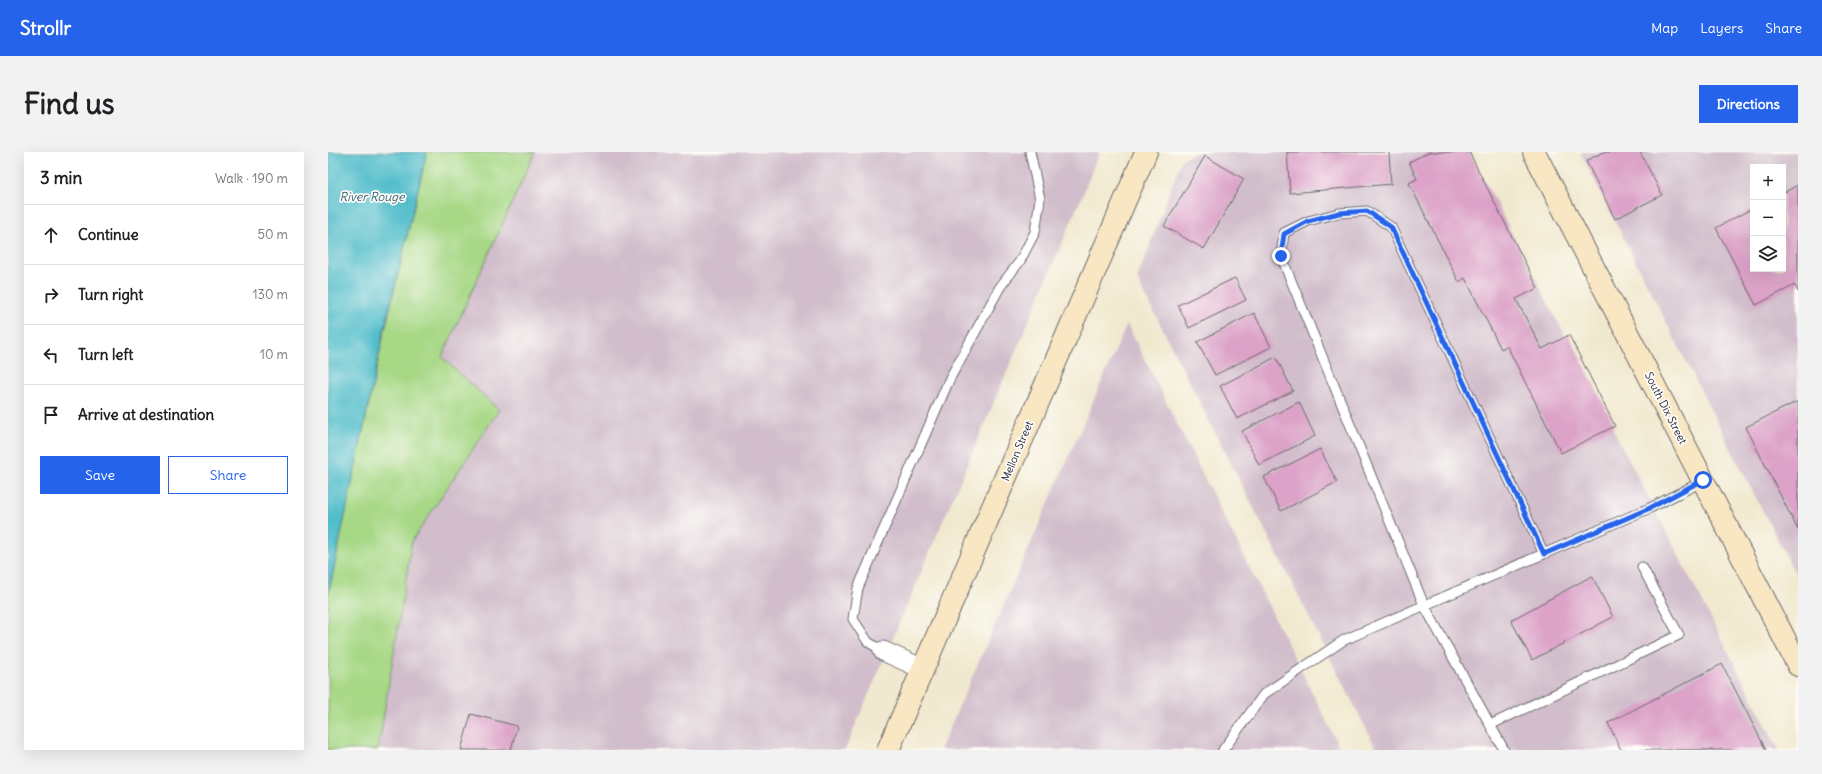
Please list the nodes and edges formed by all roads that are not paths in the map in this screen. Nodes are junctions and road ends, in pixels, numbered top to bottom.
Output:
1 (1030, 152) edge
2 (1146, 152) edge
3 (1534, 152) edge
4 (1703, 480) junction
5 (1544, 554) junction
6 (1642, 567) dead end
7 (1424, 605) junction
8 (883, 651) joint
9 (1798, 665) edge
10 (923, 669) junction
11 (1490, 725) junction
12 (888, 750) edge
13 (1223, 750) edge
14 (1504, 750) edge

1 - 8 lane
2 - 10 street, Mellon Street
3 - 4 street, South Dix Street
4 - 5 lane
4 - 9 street, South Dix Street
5 - 7 lane
5 - 7 lane
6 - 11 lane
7 - 11 lane
7 - 13 lane
8 - 10 street
10 - 12 street, Mellon Street
11 - 14 lane

